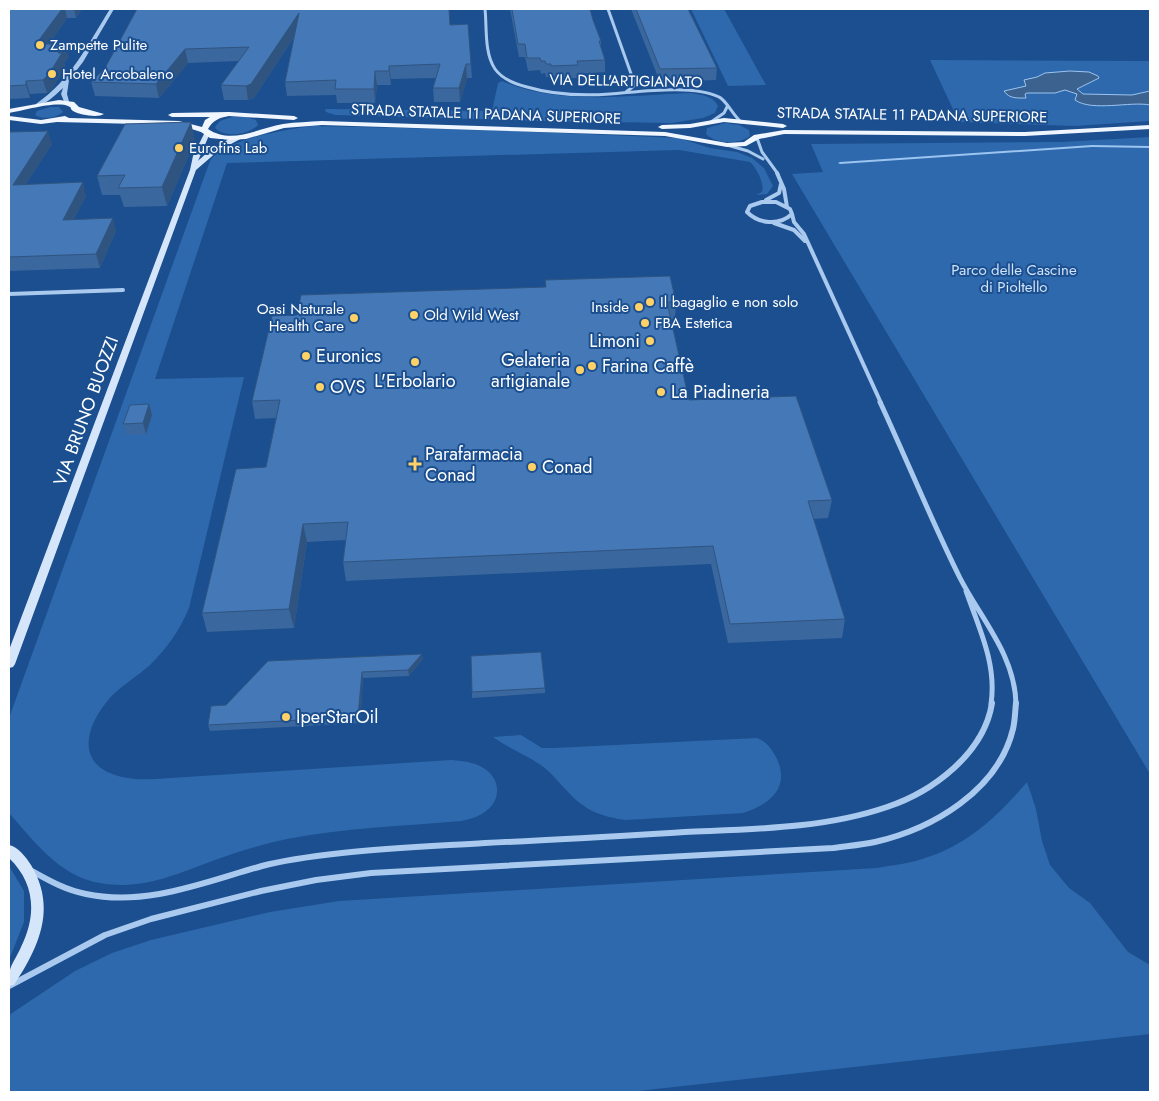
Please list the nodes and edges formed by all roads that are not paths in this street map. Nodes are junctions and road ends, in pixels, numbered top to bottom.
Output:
1 (112, 9) edge
2 (485, 9) edge
3 (608, 9) edge
4 (68, 80) junction
5 (625, 92) junction
6 (68, 104) junction
7 (34, 107) junction
8 (727, 107) junction
9 (76, 108) junction
10 (9, 111) edge
11 (225, 115) junction
12 (263, 116) junction
13 (9, 118) edge
14 (24, 119) junction
15 (59, 120) junction
16 (709, 122) junction
17 (742, 122) junction
18 (1150, 127) edge
19 (262, 130) junction
20 (206, 131) junction
21 (1081, 132) junction
22 (240, 137) junction
23 (757, 138) junction
24 (708, 142) junction
25 (726, 145) junction
26 (767, 162) junction
27 (193, 170) junction
28 (781, 181) junction
29 (762, 202) junction
30 (787, 207) junction
31 (792, 214) junction
32 (767, 222) junction
33 (809, 245) junction
34 (123, 290) dead end
35 (9, 294) edge
36 (962, 579) junction
37 (9, 664) edge
38 (9, 850) edge
39 (28, 869) junction
40 (9, 980) edge
41 (9, 986) edge

1 - 4 street
2 - 5 street, VIA DELL'ARTIGIANATO
3 - 5 street
4 - 6 street
4 - 7 street
5 - 8 street, VIA DELL'ARTIGIANATO
6 - 7 main road, STRADA STATALE 11 PADANA SUPERIORE
6 - 9 main road, STRADA STATALE 11 PADANA SUPERIORE
7 - 10 main road, STRADA STATALE 11 PADANA SUPERIORE
7 - 14 main road
8 - 16 street
8 - 17 street, VIA DELL'ARTIGIANATO
9 - 11 main road, STRADA STATALE 11 PADANA SUPERIORE
9 - 15 main road
11 - 12 main road, STRADA STATALE 11 PADANA SUPERIORE
11 - 20 main road, STRADA STATALE 11 PADANA SUPERIORE
12 - 16 main road, STRADA STATALE 11 PADANA SUPERIORE
12 - 19 main road
13 - 14 main road, STRADA STATALE 11 PADANA SUPERIORE
14 - 15 main road, STRADA STATALE 11 PADANA SUPERIORE
15 - 20 main road, STRADA STATALE 11 PADANA SUPERIORE
16 - 17 main road, STRADA STATALE 11 PADANA SUPERIORE
16 - 24 main road
17 - 21 main road, STRADA STATALE 11 PADANA SUPERIORE
17 - 23 main road, STRADA STATALE 11 PADANA SUPERIORE
18 - 21 main road, STRADA STATALE 11 PADANA SUPERIORE
19 - 22 main road, STRADA STATALE 11 PADANA SUPERIORE
19 - 24 main road, STRADA STATALE 11 PADANA SUPERIORE
20 - 22 main road, STRADA STATALE 11 PADANA SUPERIORE
20 - 27 main road, VIA BRUNO BUOZZI
21 - 23 main road, STRADA STATALE 11 PADANA SUPERIORE
22 - 27 main road, VIA BRUNO BUOZZI
23 - 25 main road, STRADA STATALE 11 PADANA SUPERIORE
23 - 26 street
24 - 25 main road, STRADA STATALE 11 PADANA SUPERIORE
25 - 26 street
26 - 28 street
27 - 37 main road, VIA BRUNO BUOZZI
28 - 29 street
28 - 30 street
29 - 30 street
29 - 32 street
30 - 31 street
31 - 32 street
31 - 33 street
32 - 33 street
33 - 36 street
34 - 35 street
36 - 39 street
36 - 41 street
38 - 39 main road
39 - 40 main road

